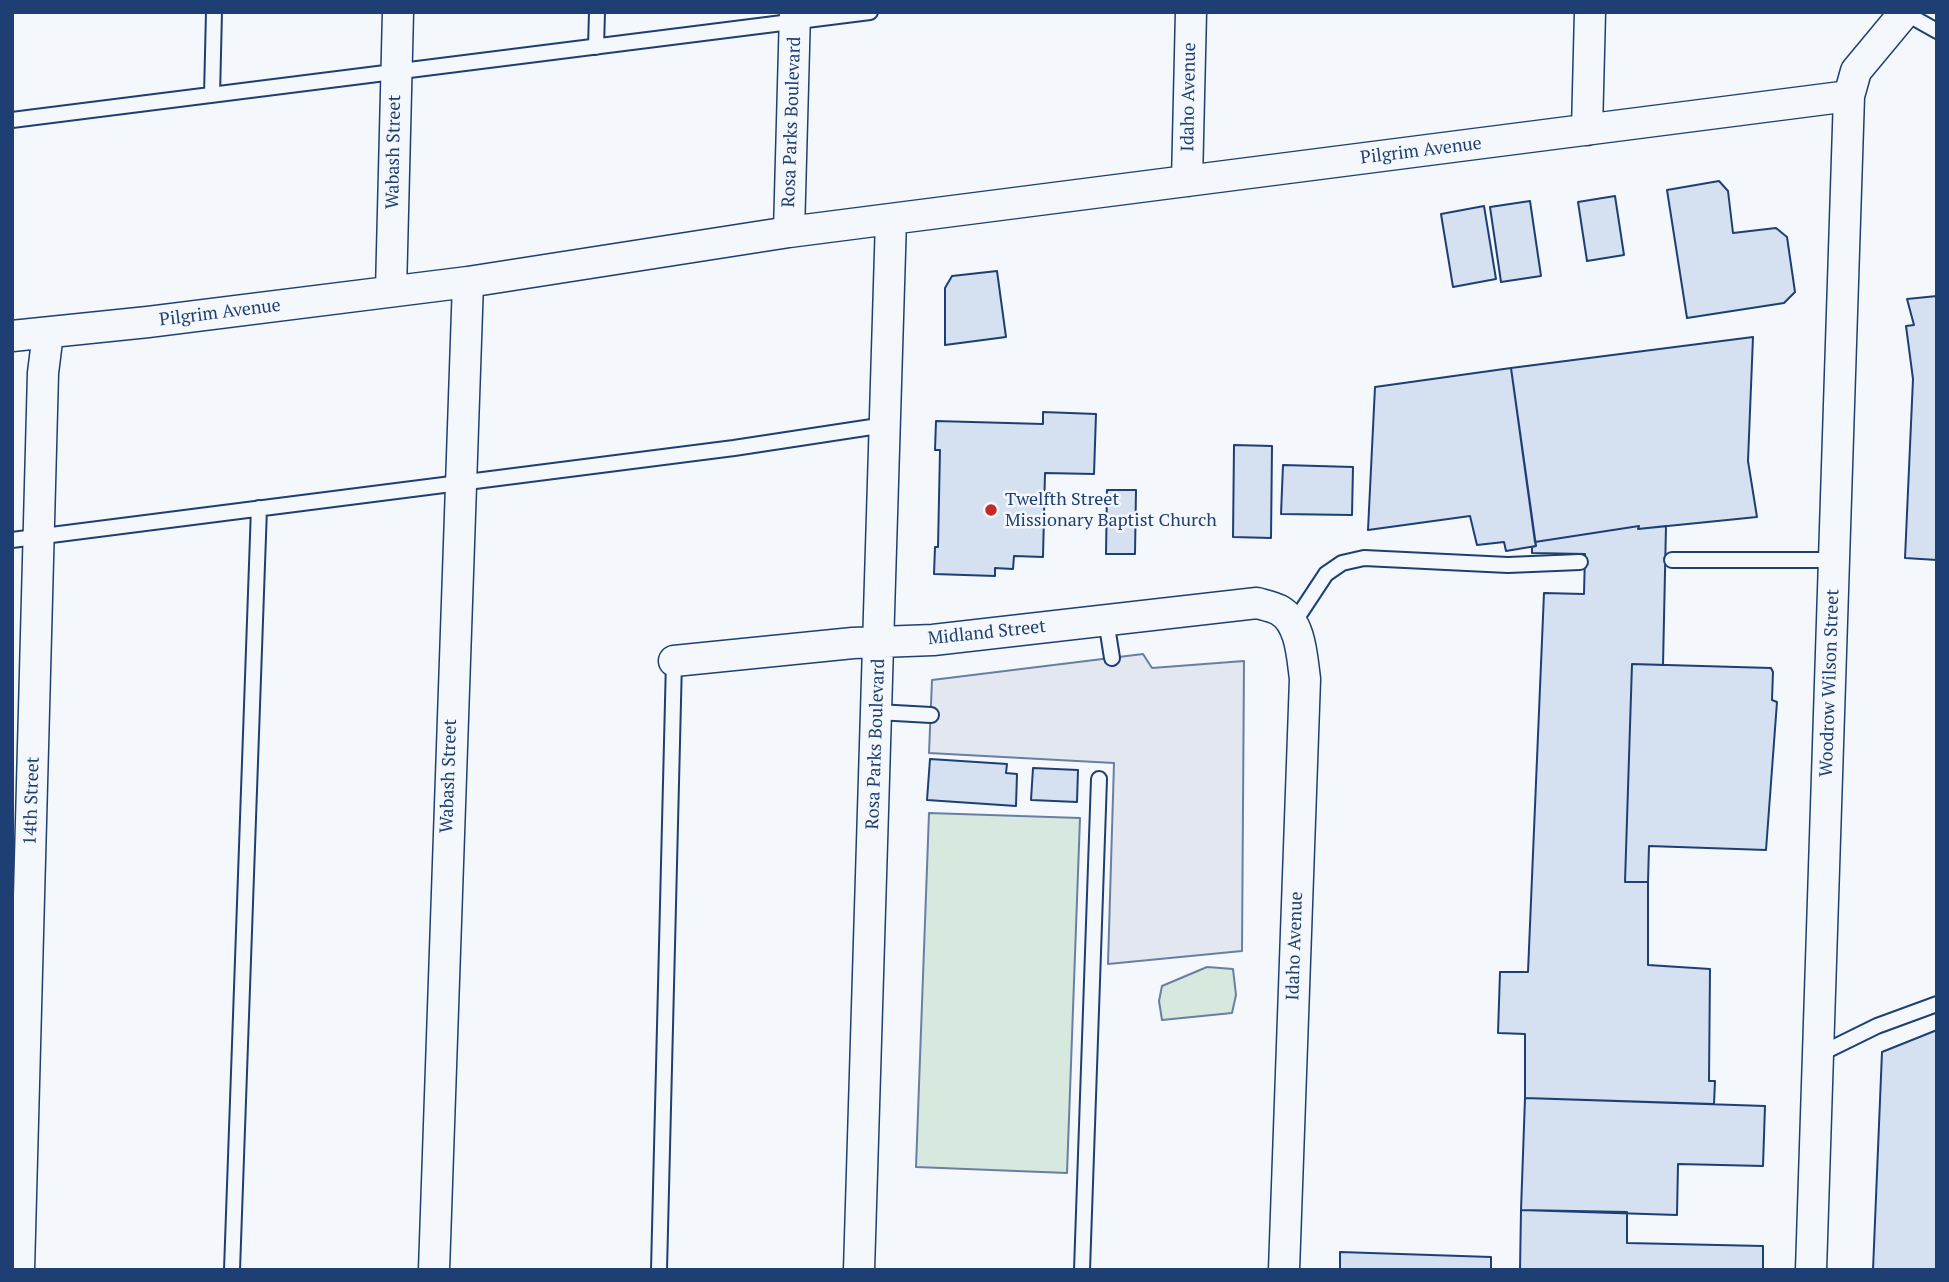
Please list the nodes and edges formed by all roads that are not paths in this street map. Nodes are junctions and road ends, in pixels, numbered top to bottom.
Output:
1 (214, 12) edge
2 (398, 12) edge
3 (597, 12) edge
4 (870, 12) edge
5 (1191, 12) edge
6 (1590, 12) edge
7 (1905, 13) edge
8 (795, 17) edge
9 (1937, 31) edge
10 (596, 47) junction
11 (396, 72) junction
12 (212, 95) junction
13 (1849, 96) junction
14 (12, 120) edge
15 (1587, 130) junction
16 (1187, 181) junction
17 (891, 219) junction
18 (789, 232) junction
19 (468, 282) junction
20 (391, 291) junction
21 (48, 333) junction
22 (12, 337) edge
23 (886, 425) junction
24 (460, 483) junction
25 (258, 508) junction
26 (26, 538) edge
27 (1672, 560) dead end
28 (1834, 560) junction
29 (1580, 562) dead end
30 (1106, 620) junction
31 (1293, 624) junction
32 (880, 642) junction
33 (1112, 658) dead end
34 (674, 661) joint
35 (877, 712) junction
36 (931, 715) dead end
37 (1099, 779) dead end
38 (1937, 1004) edge
39 (1818, 1055) junction
40 (19, 1270) edge
41 (232, 1270) edge
42 (434, 1270) edge
43 (659, 1270) edge
44 (859, 1270) edge
45 (1082, 1270) edge
46 (1284, 1270) edge
47 (1811, 1270) edge

1 - 12 lane
2 - 11 street, Wabash Street
3 - 10 lane
4 - 8 lane
5 - 16 street, Idaho Avenue
6 - 15 street
7 - 9 lane
7 - 13 street
8 - 10 lane
8 - 18 street, Rosa Parks Boulevard
10 - 11 lane
11 - 12 lane
11 - 20 street, Wabash Street
12 - 14 lane
13 - 15 street, Pilgrim Avenue
13 - 28 street, Woodrow Wilson Street
15 - 16 street, Pilgrim Avenue
16 - 17 street, Pilgrim Avenue
17 - 18 street, Pilgrim Avenue
17 - 23 street, Rosa Parks Boulevard
18 - 19 street
19 - 20 street, Pilgrim Avenue
19 - 24 street, Wabash Street
20 - 21 street, Pilgrim Avenue
21 - 22 street, Pilgrim Avenue
21 - 26 street, 14th Street
23 - 24 lane
23 - 32 street, Rosa Parks Boulevard
24 - 25 lane
24 - 42 street, Wabash Street
25 - 26 lane
25 - 41 lane
26 - 40 street, 14th Street
27 - 28 lane
28 - 39 street, Woodrow Wilson Street
29 - 31 lane
30 - 31 street, Midland Street
30 - 32 street, Midland Street
30 - 33 lane
31 - 46 street, Idaho Avenue
32 - 34 street, Midland Street
32 - 35 street, Rosa Parks Boulevard
34 - 43 lane
35 - 36 lane
35 - 44 street, Rosa Parks Boulevard
37 - 45 lane
38 - 39 lane
39 - 47 street, Woodrow Wilson Street

